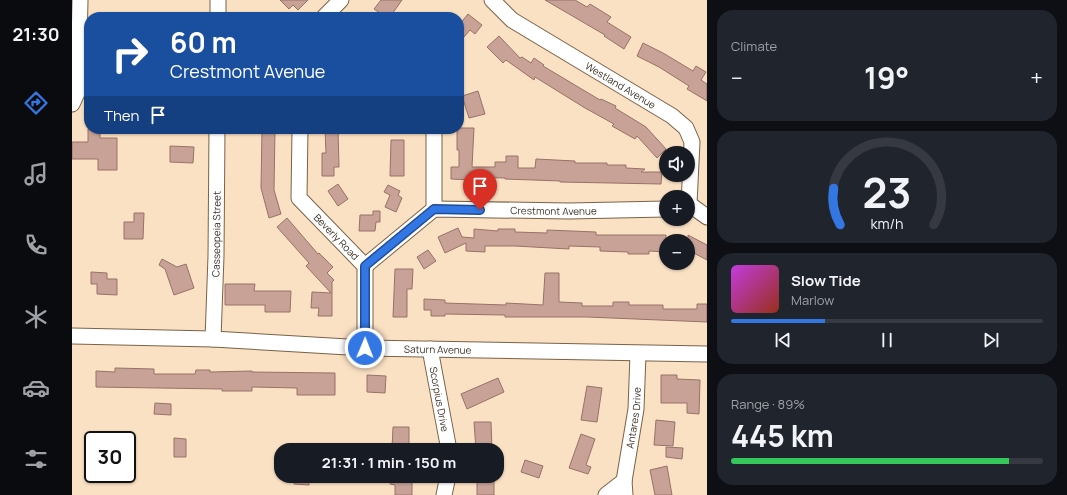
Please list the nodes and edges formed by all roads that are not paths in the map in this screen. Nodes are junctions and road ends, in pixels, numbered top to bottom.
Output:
1 (80, 0) edge
2 (218, 0) edge
3 (341, 0) edge
4 (492, 0) edge
5 (218, 12) edge
6 (329, 12) edge
7 (72, 104) edge
8 (216, 134) edge
9 (300, 134) edge
10 (434, 134) edge
11 (689, 190) edge
12 (434, 209) junction
13 (659, 209) edge
14 (695, 209) edge
15 (707, 217) edge
16 (365, 266) junction
17 (72, 336) edge
18 (213, 339) junction
19 (365, 348) junction
20 (430, 349) junction
21 (638, 354) junction
22 (707, 354) edge
23 (448, 443) edge
24 (447, 483) edge
25 (624, 488) edge
26 (444, 495) edge
27 (606, 495) edge

1 - 7 street
2 - 5 street
3 - 6 street
4 - 11 street, Westland Avenue
8 - 18 street, Casseopeia Street
9 - 16 street, Beverly Road
10 - 12 street
12 - 13 street, Crestmont Avenue
12 - 16 street
14 - 15 street
16 - 19 street, Beverly Road
17 - 18 street, Saturn Avenue
18 - 19 street, Saturn Avenue
19 - 20 street, Saturn Avenue
20 - 21 street, Saturn Avenue
20 - 23 street, Scorpius Drive
21 - 22 street, Saturn Avenue
21 - 25 street, Antares Drive
24 - 26 street
25 - 27 street, Antares Drive

